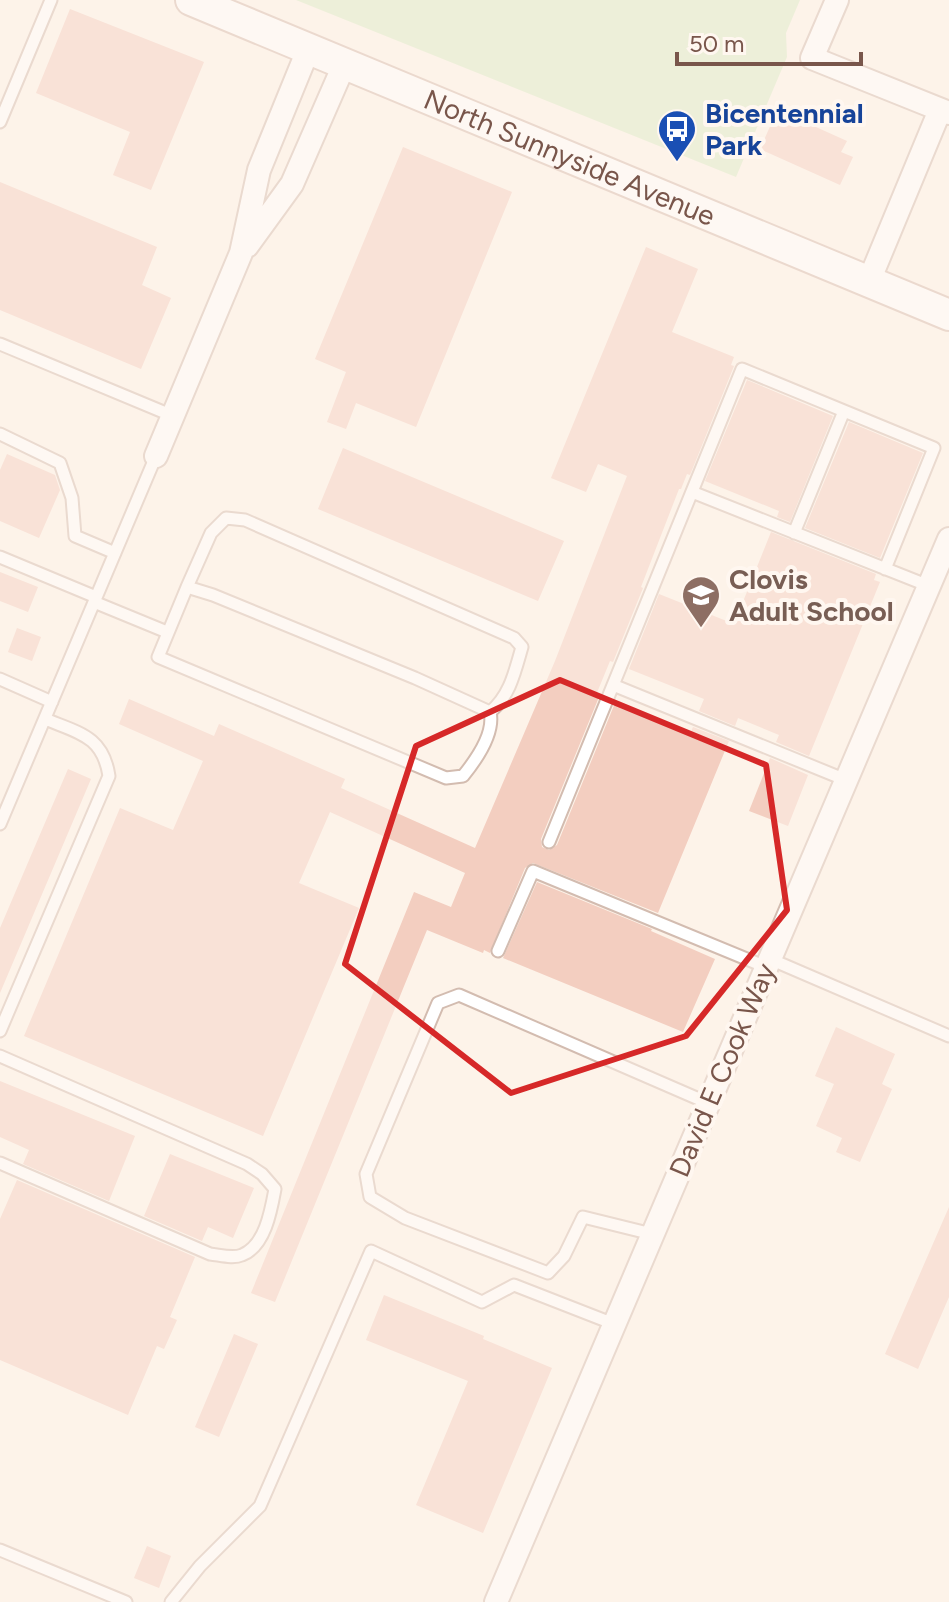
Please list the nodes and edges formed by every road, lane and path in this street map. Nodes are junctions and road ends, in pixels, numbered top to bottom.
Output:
1 (51, 0) edge
2 (191, 0) edge
3 (837, 0) edge
4 (308, 50) junction
5 (344, 65) junction
6 (945, 112) edge
7 (0, 122) edge
8 (241, 253) junction
9 (869, 281) junction
10 (949, 315) edge
11 (0, 344) edge
12 (844, 411) junction
13 (173, 416) junction
14 (0, 434) edge
15 (156, 456) joint
16 (692, 492) junction
17 (794, 533) junction
18 (949, 539) edge
19 (115, 553) junction
20 (0, 557) edge
21 (885, 569) junction
22 (929, 586) junction
23 (187, 587) junction
24 (95, 600) junction
25 (167, 632) junction
26 (0, 679) edge
27 (613, 685) junction
28 (52, 702) junction
29 (490, 712) junction
30 (45, 719) junction
31 (846, 780) junction
32 (0, 824) edge
33 (549, 842) dead end
34 (498, 951) dead end
35 (768, 963) junction
36 (0, 1031) edge
37 (949, 1036) edge
38 (0, 1056) edge
39 (708, 1103) junction
40 (0, 1163) edge
41 (652, 1234) junction
42 (614, 1324) junction
43 (0, 1550) edge
44 (126, 1602) edge
45 (171, 1602) edge
46 (496, 1602) edge

1 - 7 lane
2 - 4 main road, North Sunnyside Avenue
3 - 6 street
4 - 5 main road, North Sunnyside Avenue
4 - 8 street
5 - 8 street
5 - 9 main road, North Sunnyside Avenue
6 - 9 street
8 - 13 street
9 - 10 main road, North Sunnyside Avenue
11 - 13 lane
12 - 16 lane
12 - 17 lane
12 - 21 lane
13 - 15 street
14 - 19 lane
15 - 19 lane
16 - 17 lane
16 - 27 lane
17 - 21 lane
18 - 22 street, David E Cook Way
19 - 24 lane
20 - 24 lane
21 - 22 lane
22 - 31 street, David E Cook Way
23 - 25 lane
23 - 29 lane
23 - 29 lane
24 - 25 lane
24 - 28 lane
25 - 29 lane
26 - 28 lane
27 - 31 lane
27 - 33 lane
28 - 30 lane
30 - 32 lane
30 - 36 lane
31 - 35 street, David E Cook Way
34 - 35 lane
35 - 37 lane
35 - 39 street, David E Cook Way
38 - 40 lane
39 - 41 street, David E Cook Way
39 - 41 lane
41 - 42 street, David E Cook Way
42 - 45 lane
42 - 46 street, David E Cook Way
43 - 44 lane

